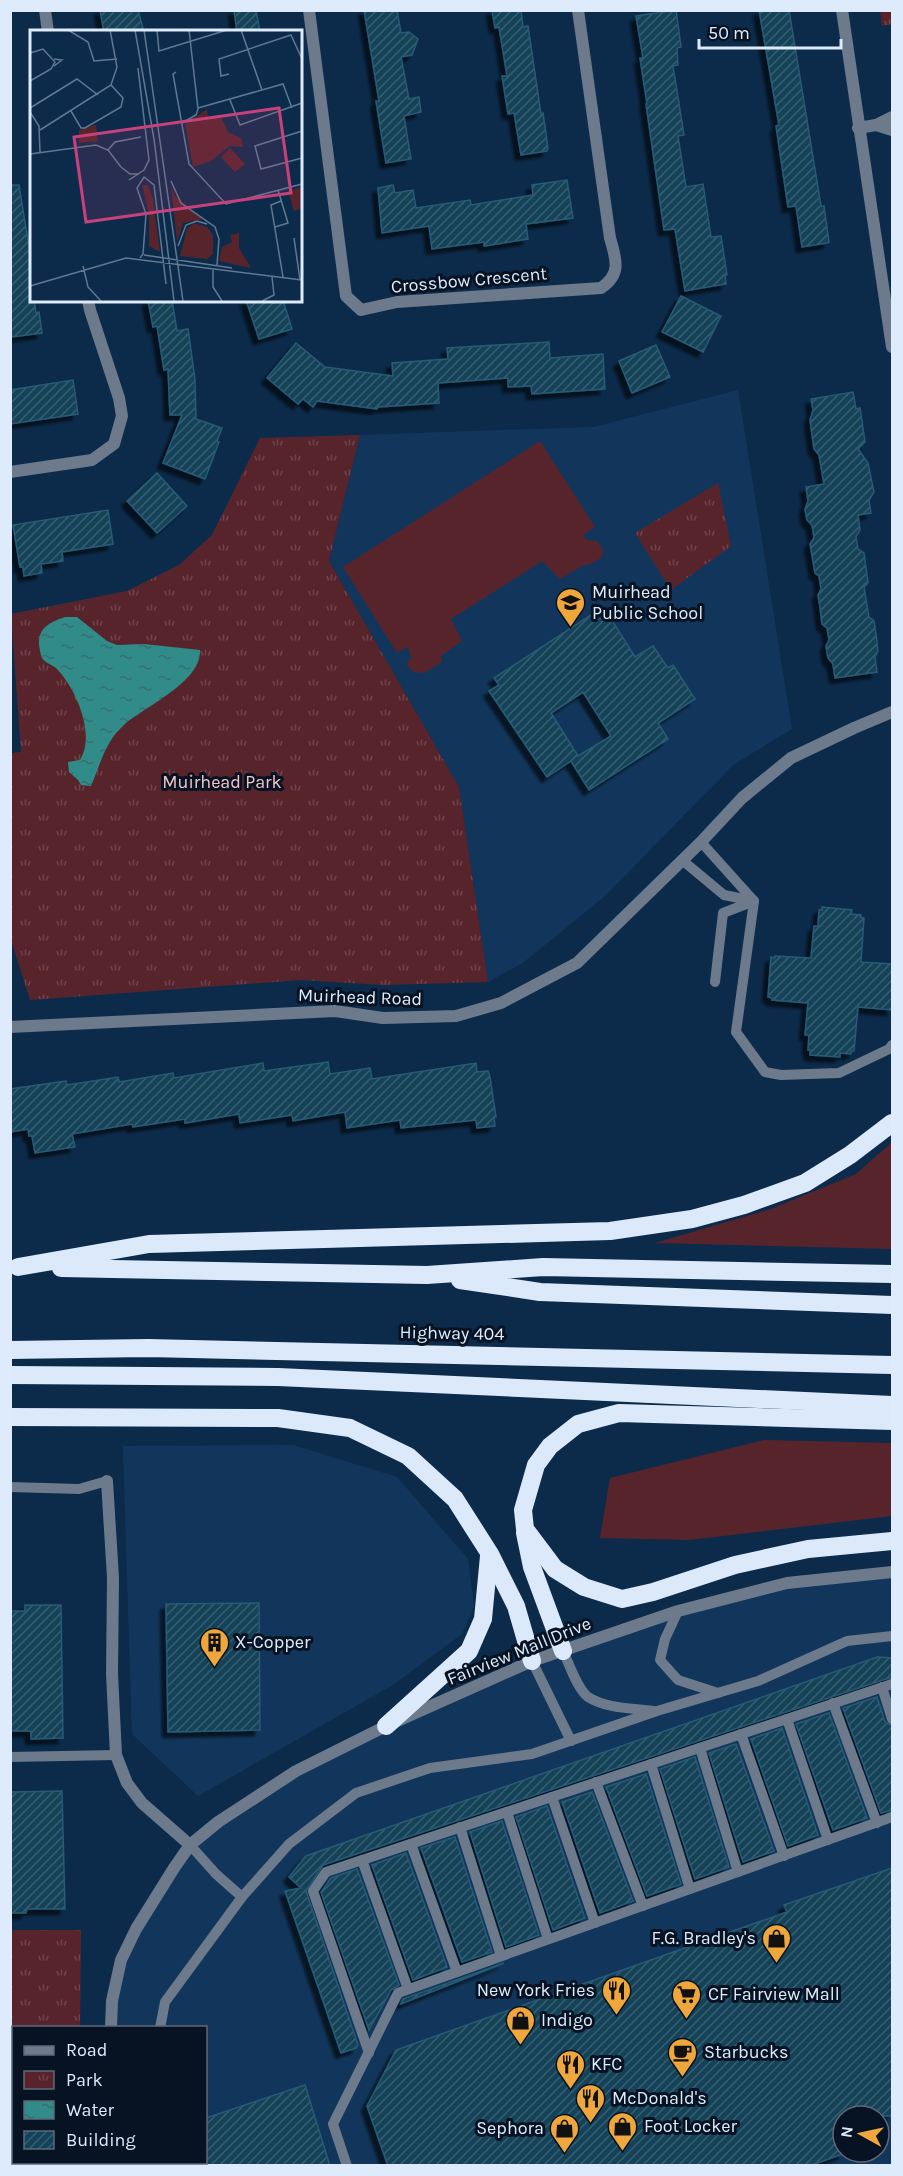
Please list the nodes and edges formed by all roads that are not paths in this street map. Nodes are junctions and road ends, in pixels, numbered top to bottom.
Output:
1 (45, 10) edge
2 (309, 10) edge
3 (578, 10) edge
4 (842, 10) edge
5 (48, 30) edge
6 (892, 117) edge
7 (876, 125) junction
8 (858, 128) junction
9 (892, 130) edge
10 (88, 302) edge
11 (892, 347) edge
12 (10, 472) edge
13 (892, 712) edge
14 (701, 842) junction
15 (682, 860) junction
16 (754, 901) junction
17 (715, 982) dead end
18 (12, 1024) edge
19 (892, 1045) edge
20 (892, 1123) edge
21 (14, 1267) edge
22 (892, 1274) edge
23 (428, 1275) junction
24 (892, 1305) edge
25 (10, 1350) edge
26 (892, 1365) edge
27 (10, 1375) edge
28 (892, 1405) edge
29 (10, 1417) edge
30 (892, 1421) edge
31 (107, 1481) joint
32 (10, 1487) edge
33 (525, 1529) junction
34 (892, 1541) edge
35 (490, 1554) junction
36 (892, 1572) edge
37 (678, 1611) junction
38 (892, 1635) edge
39 (563, 1651) junction
40 (532, 1661) junction
41 (887, 1685) edge
42 (719, 1693) junction
43 (833, 1703) junction
44 (657, 1711) junction
45 (787, 1719) junction
46 (892, 1719) edge
47 (386, 1726) junction
48 (741, 1734) junction
49 (571, 1741) junction
50 (700, 1748) junction
51 (116, 1755) junction
52 (10, 1757) edge
53 (651, 1764) junction
54 (596, 1782) junction
55 (552, 1797) junction
56 (507, 1812) junction
57 (892, 1817) edge
58 (877, 1823) junction
59 (460, 1827) junction
60 (828, 1840) junction
61 (411, 1844) junction
62 (190, 1845) junction
63 (784, 1856) junction
64 (362, 1860) junction
65 (738, 1872) junction
66 (690, 1889) junction
67 (242, 1897) junction
68 (643, 1906) junction
69 (595, 1923) junction
70 (548, 1939) junction
71 (501, 1956) junction
72 (457, 1972) junction
73 (408, 1989) junction
74 (111, 2026) edge
75 (160, 2026) edge
76 (369, 2053) junction
77 (347, 2166) edge

1 - 5 street
2 - 3 street, Crossbow Crescent
4 - 8 street
6 - 7 street
7 - 8 street
7 - 9 street
8 - 11 street
10 - 12 street
13 - 14 street, Muirhead Road
14 - 15 street, Muirhead Road
14 - 16 lane
15 - 16 lane
15 - 18 street, Muirhead Road
16 - 17 lane
16 - 19 lane
20 - 21 highway
21 - 23 highway
22 - 23 highway
23 - 24 highway
25 - 26 highway, Highway 404
27 - 28 highway
29 - 35 highway
30 - 33 highway
31 - 32 lane
31 - 51 street
33 - 34 highway
33 - 39 highway
35 - 40 highway
35 - 47 highway
36 - 37 street, Fairview Mall Drive
37 - 39 street, Fairview Mall Drive
37 - 42 lane
38 - 42 lane
39 - 40 street, Fairview Mall Drive
39 - 44 lane
40 - 47 street, Fairview Mall Drive
40 - 49 lane
41 - 43 lane
41 - 46 lane
42 - 44 lane
43 - 45 lane
43 - 58 lane
44 - 49 lane
45 - 48 lane
45 - 60 lane
47 - 62 street, Fairview Mall Drive
48 - 50 lane
48 - 63 lane
49 - 67 lane
50 - 53 lane
50 - 65 lane
51 - 52 lane
51 - 62 street
53 - 54 lane
53 - 66 lane
54 - 55 lane
54 - 68 lane
55 - 56 lane
55 - 69 lane
56 - 59 lane
56 - 70 lane
57 - 58 lane
58 - 60 lane
59 - 61 lane
59 - 71 lane
60 - 63 lane
61 - 64 lane
61 - 72 lane
62 - 67 lane
62 - 74 street, Fairview Mall Drive
63 - 65 lane
64 - 73 lane
64 - 76 lane
65 - 66 lane
66 - 68 lane
67 - 75 lane
68 - 69 lane
69 - 70 lane
70 - 71 lane
71 - 72 lane
72 - 73 lane
73 - 76 lane
76 - 77 lane

